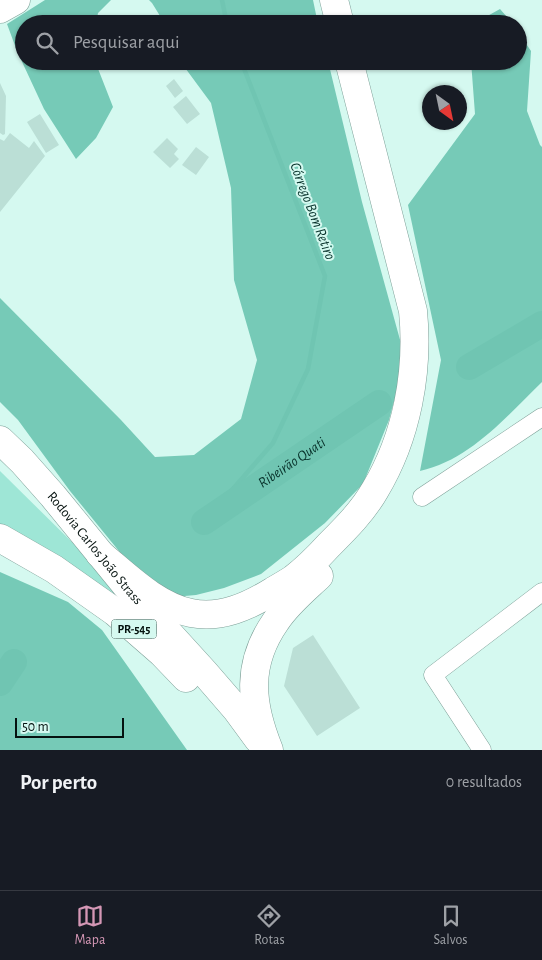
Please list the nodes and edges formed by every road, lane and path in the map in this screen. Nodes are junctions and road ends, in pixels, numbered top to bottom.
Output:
1 (16, 0) edge
2 (334, 0) edge
3 (346, 0) edge
4 (0, 10) edge
5 (338, 15) edge
6 (350, 15) edge
7 (351, 70) edge
8 (364, 70) edge
9 (542, 417) edge
10 (0, 440) edge
11 (422, 497) dead end
12 (0, 538) edge
13 (100, 554) junction
14 (542, 592) edge
15 (243, 750) edge
16 (267, 750) edge
17 (482, 750) edge

1 - 4 highway
2 - 5 highway
3 - 6 highway
7 - 13 highway
8 - 16 highway
9 - 11 street
10 - 13 highway, Rodovia Carlos João Strass / PR-545
12 - 15 highway, Rodovia Carlos João Strass / PR-545
13 - 16 highway, Rodovia Carlos João Strass / PR-545
14 - 17 street

